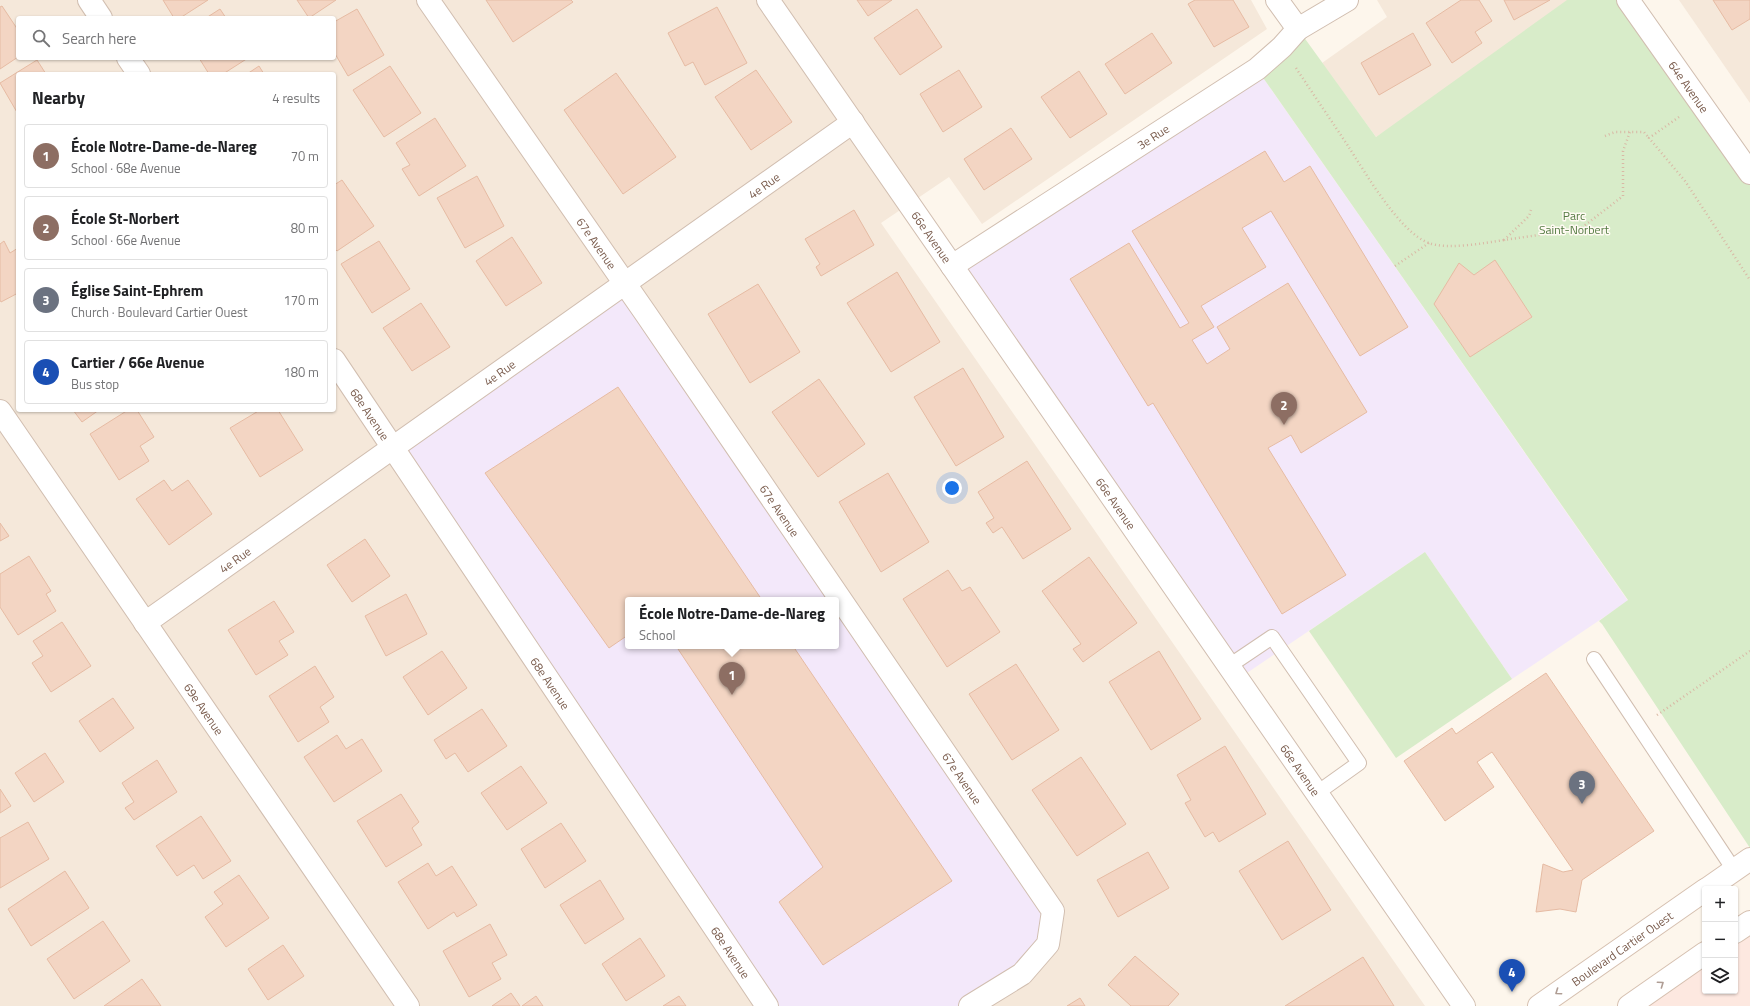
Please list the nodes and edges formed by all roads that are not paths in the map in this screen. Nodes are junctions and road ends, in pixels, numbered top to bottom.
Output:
1 (89, 0) edge
2 (428, 0) edge
3 (768, 0) edge
4 (1277, 0) edge
5 (1347, 0) edge
6 (1628, 0) edge
7 (100, 16) edge
8 (1298, 30) junction
9 (129, 60) edge
10 (138, 72) edge
11 (853, 122) junction
12 (1750, 173) edge
13 (952, 266) junction
14 (625, 283) junction
15 (336, 363) edge
16 (0, 411) edge
17 (392, 448) junction
18 (145, 623) junction
19 (1594, 659) dead end
20 (1229, 666) junction
21 (1317, 793) junction
22 (1742, 865) edge
23 (1712, 886) edge
24 (1702, 893) edge
25 (1750, 922) edge
26 (1738, 930) edge
27 (1702, 955) edge
28 (408, 1006) edge
29 (767, 1006) edge
30 (970, 1006) edge
31 (1464, 1006) edge
32 (1538, 1006) edge
33 (1629, 1006) edge

1 - 7 street
2 - 14 street, 67e Avenue
3 - 11 street, 66e Avenue
4 - 8 street
5 - 8 street, 3e Rue
6 - 12 street, 64e Avenue
8 - 13 street, 3e Rue
9 - 10 street
11 - 13 street, 66e Avenue
11 - 14 street, 4e Rue
13 - 20 street, 66e Avenue
14 - 17 street, 4e Rue
14 - 30 street, 67e Avenue
15 - 17 street, 68e Avenue
16 - 18 street, 69e Avenue
17 - 18 street, 4e Rue
17 - 29 street, 68e Avenue
18 - 28 street, 69e Avenue
19 - 22 lane
20 - 21 street, 66e Avenue
20 - 21 lane
21 - 31 street, 66e Avenue
22 - 23 street, Boulevard Cartier Ouest
24 -> 32 street, Boulevard Cartier Ouest
25 - 26 street
33 -> 27 street

